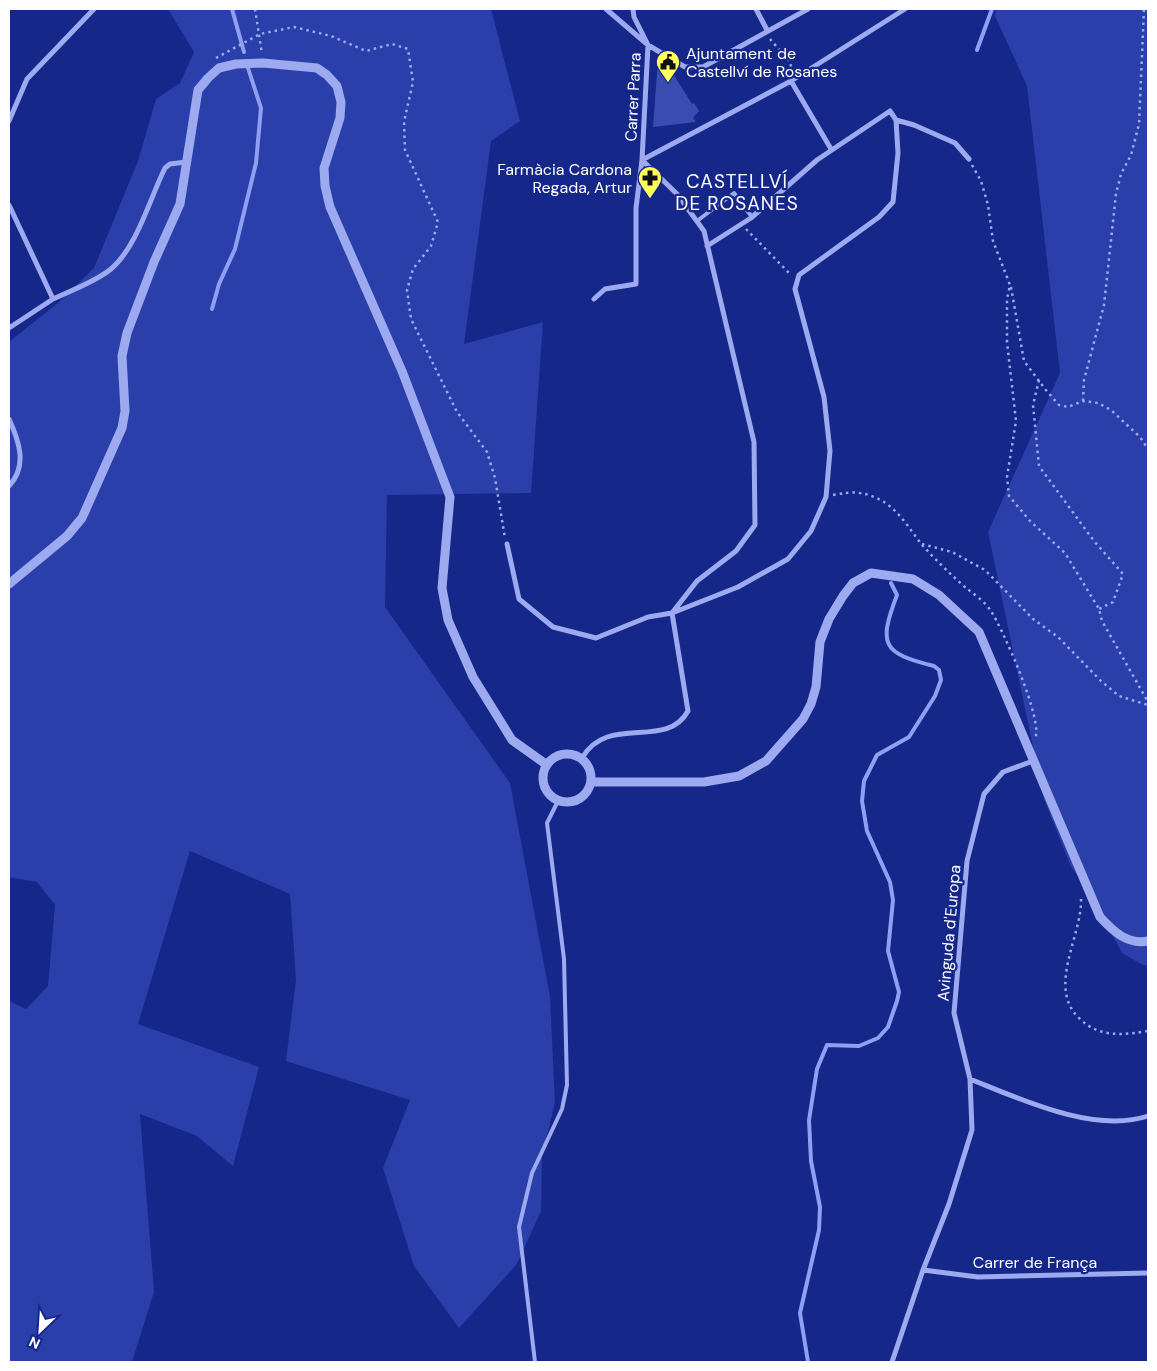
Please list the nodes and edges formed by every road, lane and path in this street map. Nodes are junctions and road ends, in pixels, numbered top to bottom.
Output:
1 (94, 9) edge
2 (255, 9) edge
3 (606, 9) edge
4 (633, 9) edge
5 (756, 9) edge
6 (808, 9) edge
7 (905, 9) edge
8 (1144, 9) edge
9 (767, 30) junction
10 (260, 34) junction
11 (648, 45) junction
12 (223, 53) dead end
13 (264, 62) junction
14 (791, 81) junction
15 (896, 120) junction
16 (9, 121) edge
17 (831, 149) junction
18 (969, 159) joint
19 (642, 160) junction
20 (186, 162) junction
21 (9, 205) edge
22 (752, 216) junction
23 (697, 221) junction
24 (742, 224) junction
25 (707, 246) junction
26 (797, 282) junction
27 (1010, 285) junction
28 (594, 299) dead end
29 (53, 300) junction
30 (9, 328) edge
31 (1039, 380) junction
32 (1083, 401) junction
33 (9, 420) edge
34 (1148, 449) edge
35 (9, 486) edge
36 (826, 497) junction
37 (507, 544) joint
38 (9, 584) edge
39 (1099, 609) junction
40 (672, 612) junction
41 (1148, 704) edge
42 (582, 758) junction
43 (1033, 761) junction
44 (547, 764) junction
45 (592, 782) junction
46 (558, 801) junction
47 (1080, 898) dead end
48 (1148, 941) edge
49 (1148, 1032) edge
50 (970, 1079) junction
51 (1148, 1116) edge
52 (923, 1270) junction
53 (1148, 1274) edge
54 (535, 1362) edge
55 (892, 1362) edge

1 - 16 street
2 - 10 path
3 - 11 street
4 - 11 street, Carrer Parra
5 - 9 street
6 - 9 street
7 - 14 street
8 - 32 path
9 - 11 street
9 - 14 path
10 - 12 path
10 - 13 path
10 - 37 path
11 - 19 street, Carrer Parra
13 - 20 street
13 - 44 street
14 - 17 street
14 - 19 street
15 - 17 street
15 - 18 street
15 - 26 street
17 - 22 street
18 - 27 path
19 - 23 street
19 - 28 street, Carrer Parra
20 - 29 street
20 - 38 street
21 - 29 street
22 - 23 lane
22 - 24 street
23 - 25 street
24 - 25 street
24 - 26 path
25 - 40 street
26 - 36 street
27 - 31 path
27 - 39 path
29 - 30 street
31 - 32 path
31 - 39 path
32 - 34 path
33 - 35 street
36 - 40 street
36 - 41 path
37 - 40 street
39 - 41 path
40 - 42 street
42 - 44 street
42 - 45 street
43 - 45 street
43 - 48 street
43 - 50 street, Avinguda d'Europa
44 - 46 street
45 - 46 street
46 - 54 lane
47 - 49 path
50 - 51 street
50 - 52 street, Avinguda d'Europa
52 - 53 street, Carrer de França
52 - 55 street, Avinguda d'Europa

